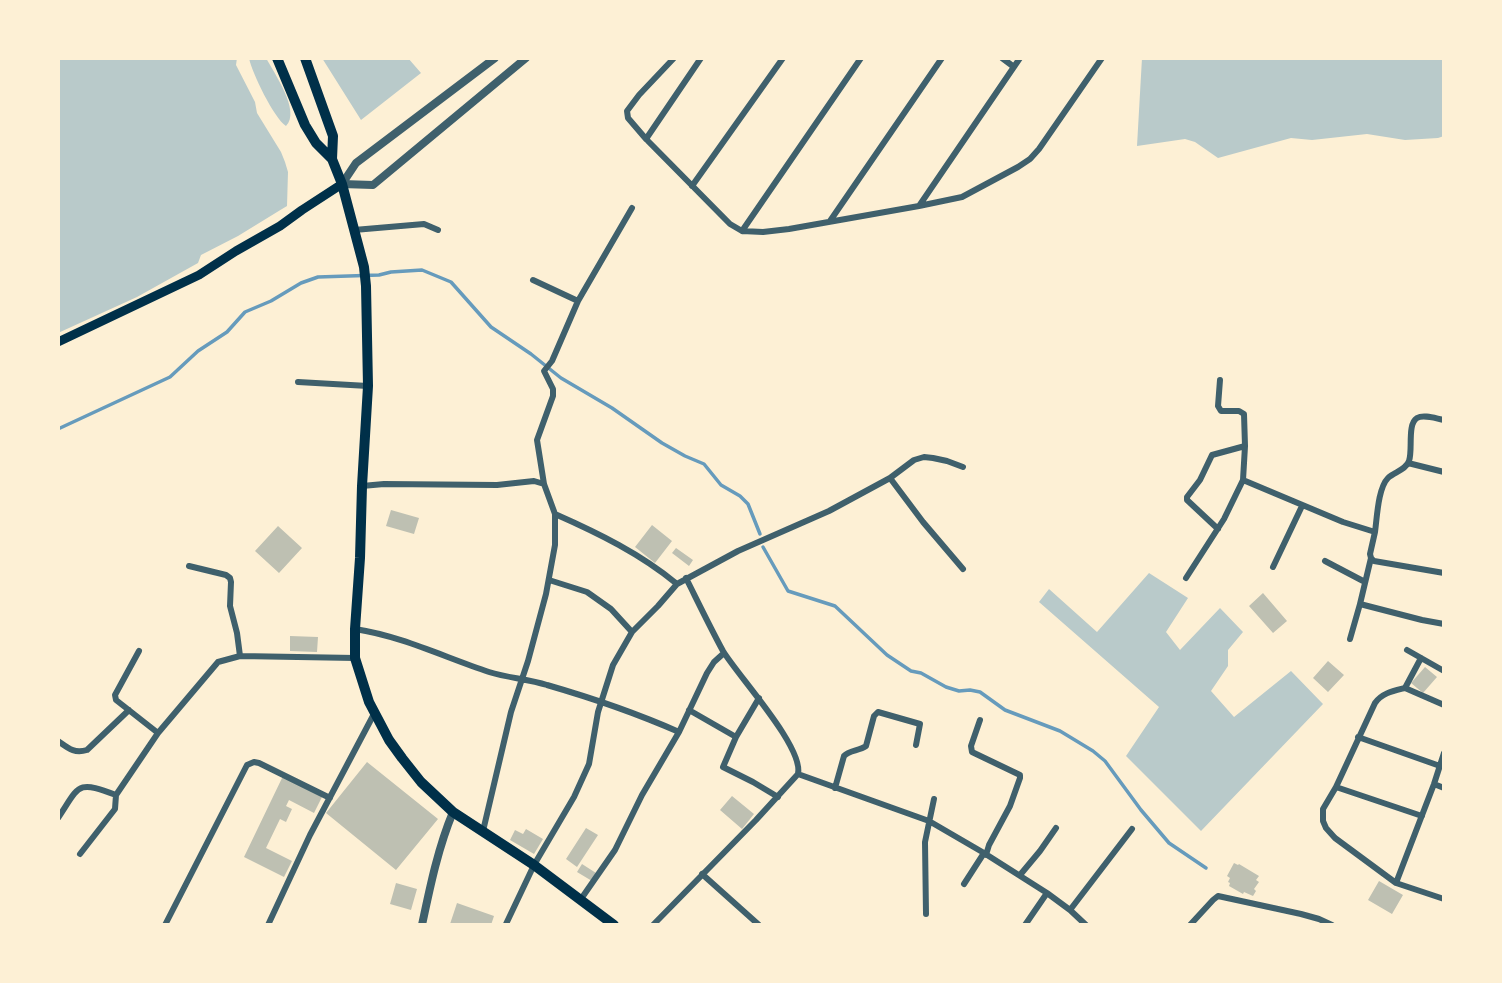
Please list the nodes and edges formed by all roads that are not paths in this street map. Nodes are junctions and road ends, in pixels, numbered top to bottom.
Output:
1 (277, 58) edge
2 (305, 58) edge
3 (495, 58) edge
4 (526, 58) edge
5 (674, 58) edge
6 (701, 58) edge
7 (783, 58) edge
8 (861, 58) edge
9 (942, 58) edge
10 (1002, 58) edge
11 (1020, 58) edge
12 (1102, 58) edge
13 (1014, 67) junction
14 (646, 139) junction
15 (332, 159) junction
16 (342, 184) junction
17 (692, 186) junction
18 (919, 206) junction
19 (632, 208) dead end
20 (830, 221) junction
21 (354, 230) junction
22 (438, 230) dead end
23 (742, 231) junction
24 (533, 280) dead end
25 (578, 302) junction
26 (58, 342) edge
27 (1220, 380) dead end
28 (298, 382) dead end
29 (368, 386) junction
30 (1444, 420) edge
31 (1245, 446) junction
32 (1408, 463) junction
33 (963, 467) dead end
34 (1444, 472) edge
35 (890, 478) junction
36 (1242, 480) junction
37 (544, 484) junction
38 (362, 486) junction
39 (1302, 506) junction
40 (555, 514) junction
41 (1218, 529) junction
42 (1375, 532) junction
43 (1371, 558) junction
44 (1325, 561) dead end
45 (189, 566) dead end
46 (1273, 566) dead end
47 (963, 569) dead end
48 (1444, 573) edge
49 (686, 578) junction
50 (1186, 578) dead end
51 (549, 580) junction
52 (1365, 582) junction
53 (677, 584) junction
54 (1360, 604) junction
55 (1444, 624) edge
56 (355, 629) junction
57 (632, 632) junction
58 (1349, 639) dead end
59 (1407, 650) dead end
60 (139, 651) dead end
61 (724, 653) junction
62 (240, 656) junction
63 (355, 658) junction
64 (1420, 658) junction
65 (1444, 671) edge
66 (521, 679) junction
67 (1405, 688) junction
68 (759, 698) junction
69 (601, 701) junction
70 (1444, 705) edge
71 (129, 710) junction
72 (689, 710) junction
73 (375, 712) junction
74 (980, 720) dead end
75 (679, 732) junction
76 (158, 733) junction
77 (736, 737) junction
78 (1358, 737) junction
79 (58, 741) edge
80 (916, 745) dead end
81 (1444, 753) edge
82 (1440, 766) junction
83 (798, 774) junction
84 (1434, 784) junction
85 (1336, 787) junction
86 (835, 788) junction
87 (1444, 788) edge
88 (116, 795) junction
89 (778, 797) junction
90 (330, 798) junction
91 (934, 799) dead end
92 (453, 812) junction
93 (1422, 816) junction
94 (58, 818) edge
95 (929, 821) junction
96 (1056, 828) dead end
97 (1132, 830) dead end
98 (483, 831) junction
99 (80, 853) dead end
100 (985, 854) junction
101 (534, 865) junction
102 (702, 874) junction
103 (1020, 875) junction
104 (1396, 883) junction
105 (964, 884) dead end
106 (1047, 893) junction
107 (581, 899) junction
108 (1444, 899) edge
109 (1069, 910) junction
110 (926, 914) dead end
111 (506, 924) edge
112 (165, 925) edge
113 (268, 925) edge
114 (422, 925) edge
115 (614, 925) edge
116 (653, 925) edge
117 (759, 925) edge
118 (1025, 925) edge
119 (1086, 925) edge
120 (1190, 925) edge
121 (1332, 925) edge

1 - 15 main road
2 - 15 main road
3 - 16 street
4 - 16 street
5 - 14 street
6 - 14 street
7 - 17 street
8 - 23 street
9 - 20 street
10 - 13 street
11 - 13 street
12 - 18 street
13 - 18 street
14 - 17 street
15 - 16 main road
16 - 21 main road
16 - 26 main road
17 - 23 street
18 - 20 street
19 - 25 street
20 - 23 street
21 - 22 street
21 - 29 main road
24 - 25 street
25 - 37 street
27 - 31 street
28 - 29 street
29 - 38 main road
30 - 32 street
31 - 36 street
31 - 41 street
32 - 34 street
32 - 42 street
33 - 35 street
35 - 47 street
35 - 49 street
36 - 39 street
36 - 41 street
37 - 38 street
37 - 40 street
38 - 56 main road
39 - 42 street
39 - 46 street
40 - 51 street
40 - 53 street
41 - 50 street
42 - 43 street
43 - 48 street
43 - 52 street
44 - 52 street
45 - 62 street
49 - 53 street
49 - 61 street
51 - 57 street
51 - 66 street
52 - 54 street
53 - 57 street
54 - 55 street
54 - 58 street
56 - 63 main road
56 - 66 street
57 - 69 street
59 - 64 street
60 - 71 street
61 - 68 street
61 - 72 street
62 - 63 street
62 - 76 street
63 - 73 main road
64 - 65 street
64 - 67 street
66 - 69 street
66 - 98 street
67 - 70 street
67 - 78 street
68 - 77 street
68 - 83 street
69 - 75 street
69 - 101 street
71 - 76 street
71 - 79 street
72 - 75 street
72 - 77 street
73 - 90 street
73 - 92 main road
74 - 100 street
75 - 107 street
76 - 88 street
77 - 89 street
78 - 82 street
78 - 85 street
80 - 86 street
81 - 82 street
82 - 84 street
83 - 86 street
83 - 89 street
84 - 87 street
84 - 93 street
85 - 93 street
85 - 104 street
86 - 95 street
88 - 94 street
88 - 99 street
89 - 102 street
90 - 112 street
90 - 113 street
91 - 95 street
92 - 98 main road
92 - 114 street
93 - 104 street
95 - 100 street
95 - 110 street
96 - 103 street
97 - 109 street
98 - 101 main road
100 - 103 street
100 - 105 street
101 - 107 main road
101 - 111 street
102 - 116 street
102 - 117 street
103 - 106 street
104 - 108 street
106 - 109 street
106 - 118 street
107 - 115 main road
109 - 119 street
120 - 121 street

